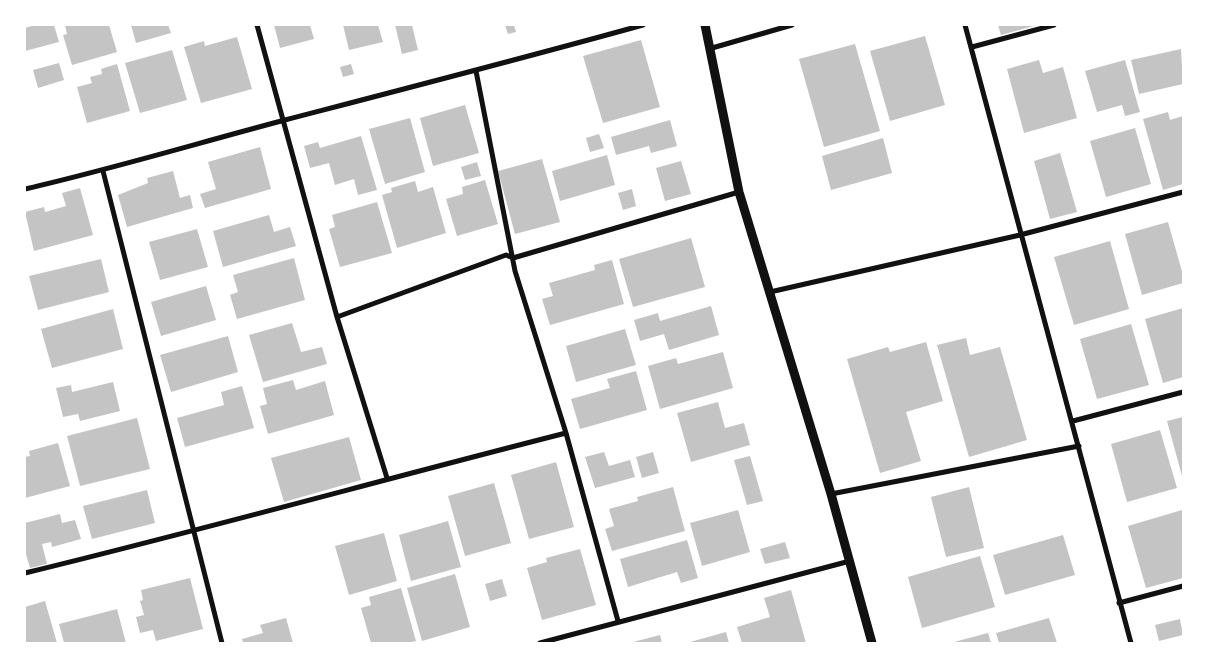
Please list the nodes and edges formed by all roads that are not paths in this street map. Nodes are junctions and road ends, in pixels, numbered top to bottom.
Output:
1 (257, 25) edge
2 (643, 25) edge
3 (706, 25) edge
4 (792, 25) edge
5 (966, 25) edge
6 (1054, 25) edge
7 (972, 47) junction
8 (712, 48) junction
9 (476, 71) junction
10 (283, 120) junction
11 (103, 171) junction
12 (25, 189) edge
13 (739, 192) junction
14 (1183, 192) edge
15 (1020, 234) junction
16 (513, 258) junction
17 (770, 292) junction
18 (336, 317) junction
19 (1183, 392) edge
20 (1073, 421) junction
21 (566, 432) junction
22 (1079, 446) junction
23 (387, 478) junction
24 (831, 494) junction
25 (193, 532) junction
26 (850, 561) junction
27 (25, 573) edge
28 (1183, 586) edge
29 (1119, 603) junction
30 (618, 621) junction
31 (222, 643) edge
32 (540, 643) edge
33 (872, 643) edge
34 (1131, 643) edge

1 - 10 street
2 - 9 street
3 - 8 street
4 - 8 street
5 - 7 street
6 - 7 street
7 - 15 street
8 - 13 street
9 - 10 street
9 - 16 street
10 - 11 street
10 - 18 street
11 - 12 street
11 - 25 street
13 - 16 street
13 - 17 street
14 - 15 street
15 - 17 street
15 - 20 street
16 - 18 street
16 - 21 street
17 - 24 street
18 - 23 street
19 - 20 street
20 - 22 street
21 - 23 street
21 - 30 street
22 - 24 street
22 - 29 street
23 - 25 street
24 - 26 street
25 - 27 street
25 - 31 street
26 - 30 street
26 - 33 street
28 - 29 street
29 - 34 street
30 - 32 street

